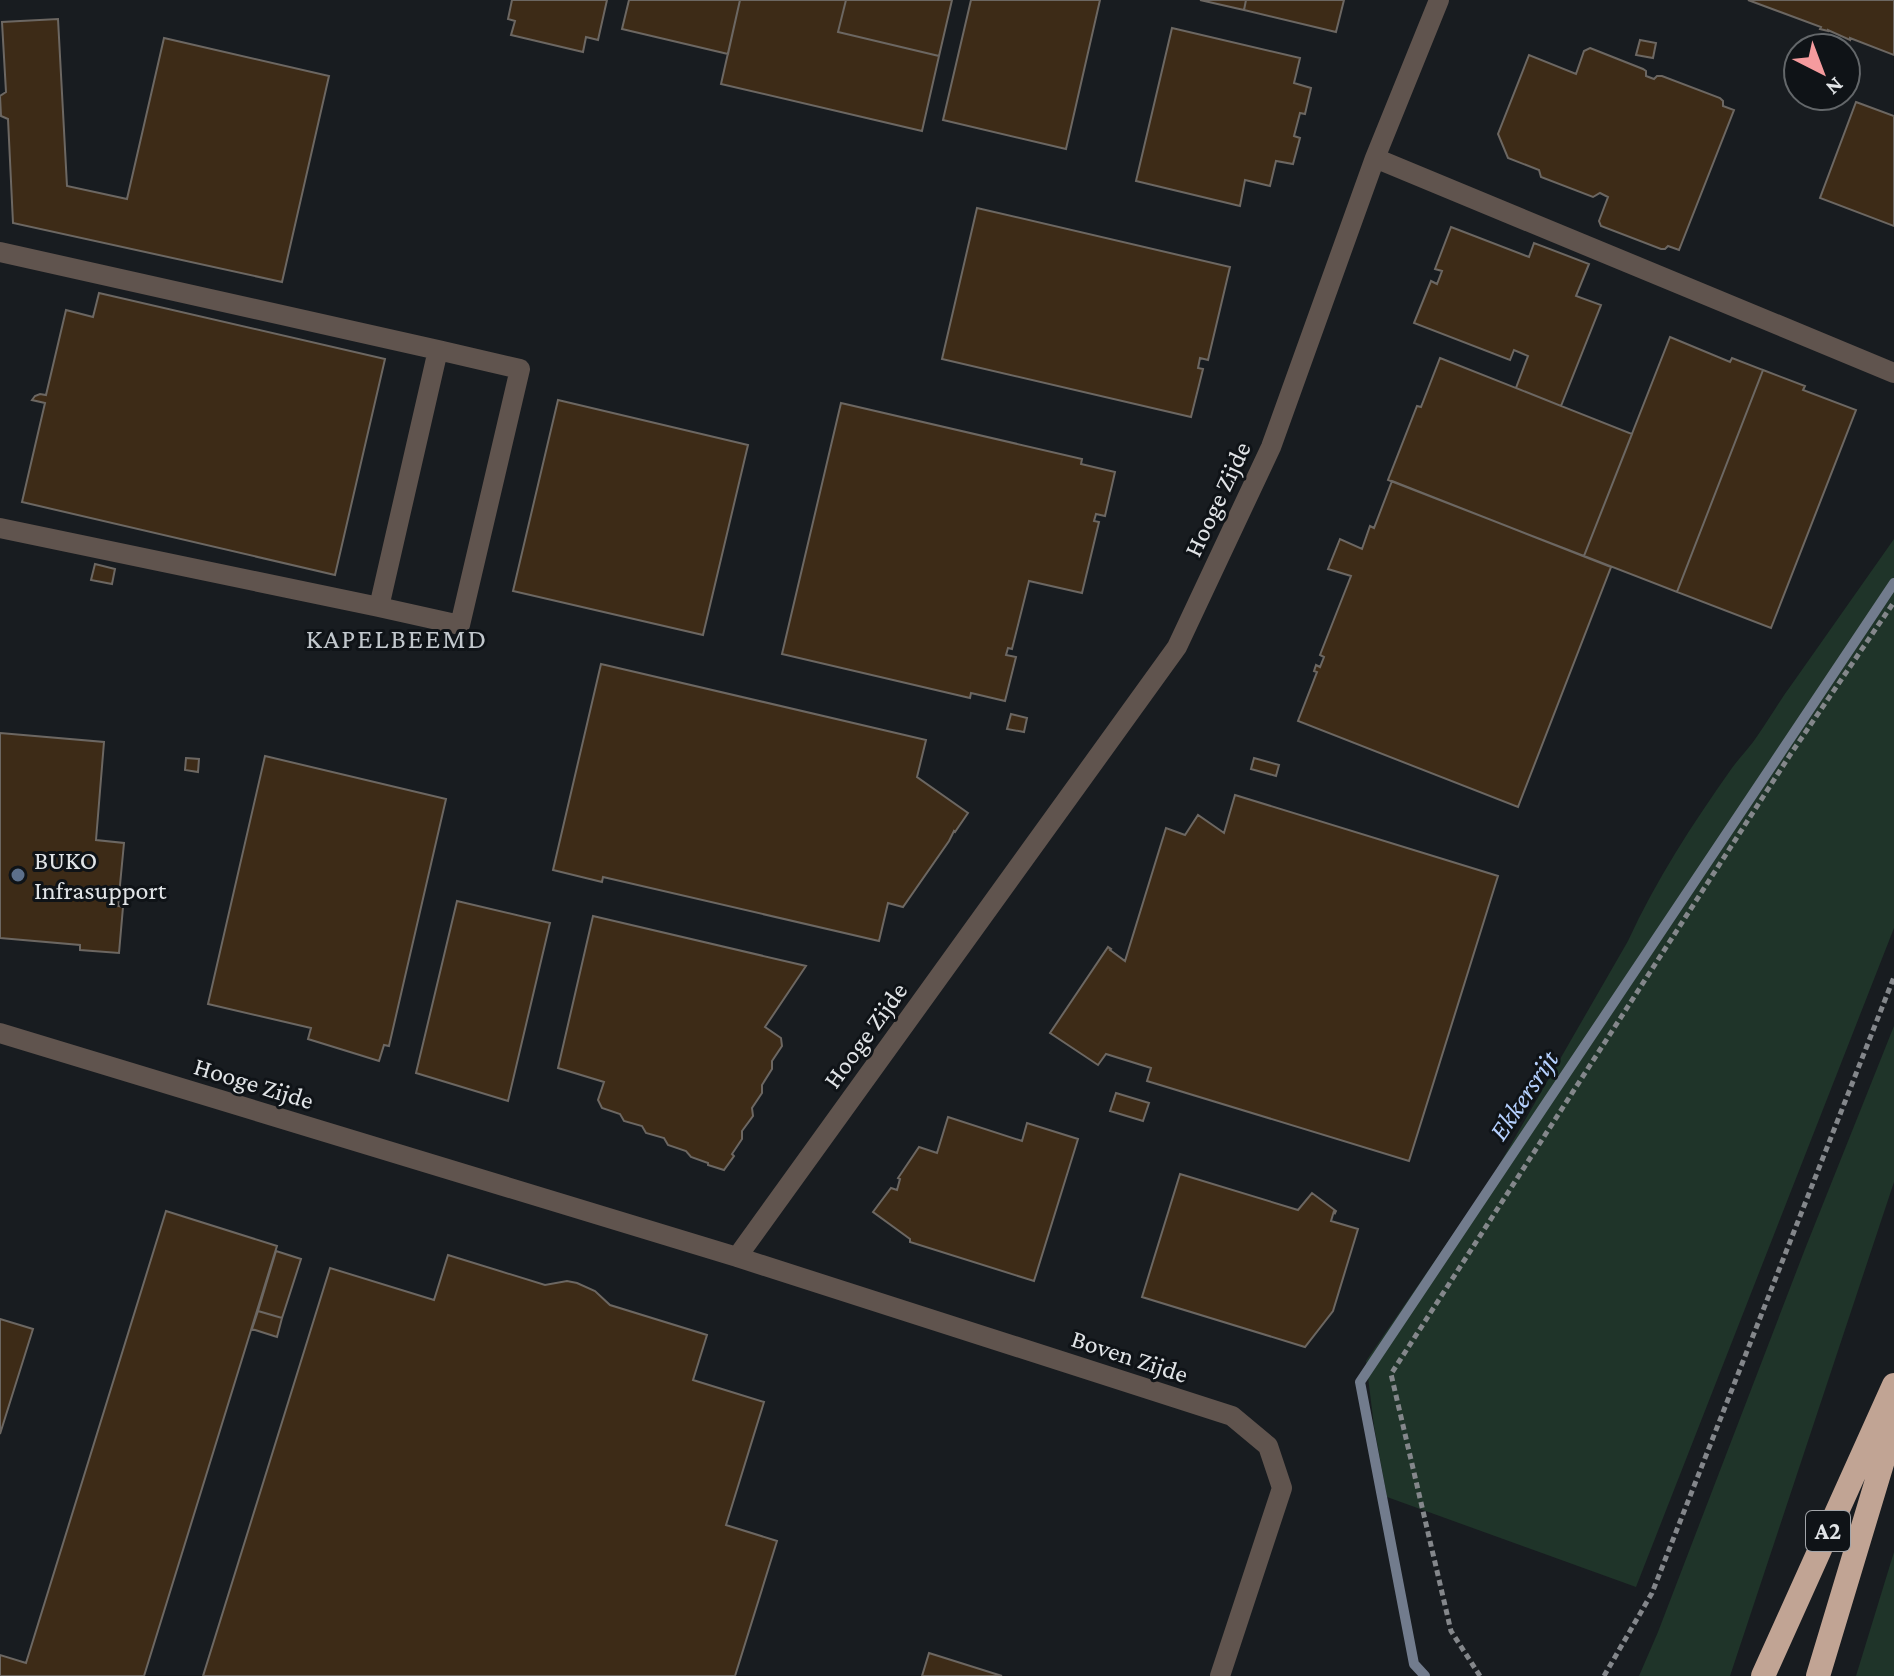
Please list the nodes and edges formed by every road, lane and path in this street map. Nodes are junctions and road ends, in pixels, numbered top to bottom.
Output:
1 (1439, 0) edge
2 (1375, 158) junction
3 (0, 252) edge
4 (438, 350) junction
5 (1894, 373) edge
6 (0, 528) edge
7 (1894, 602) edge
8 (379, 607) junction
9 (1894, 977) edge
10 (0, 1033) edge
11 (737, 1257) junction
12 (1894, 1385) edge
13 (1894, 1424) edge
14 (1220, 1676) edge
15 (1480, 1676) edge
16 (1604, 1676) edge
17 (1763, 1676) edge
18 (1818, 1676) edge

1 - 2 street, Hooge Zijde
2 - 5 street
2 - 11 street, Hooge Zijde
3 - 4 street
4 - 8 street
4 - 8 street
6 - 8 street
7 - 15 path
9 - 16 path
10 - 11 street, Hooge Zijde
11 - 14 street, Boven Zijde
12 - 17 highway, A2
13 - 18 highway

